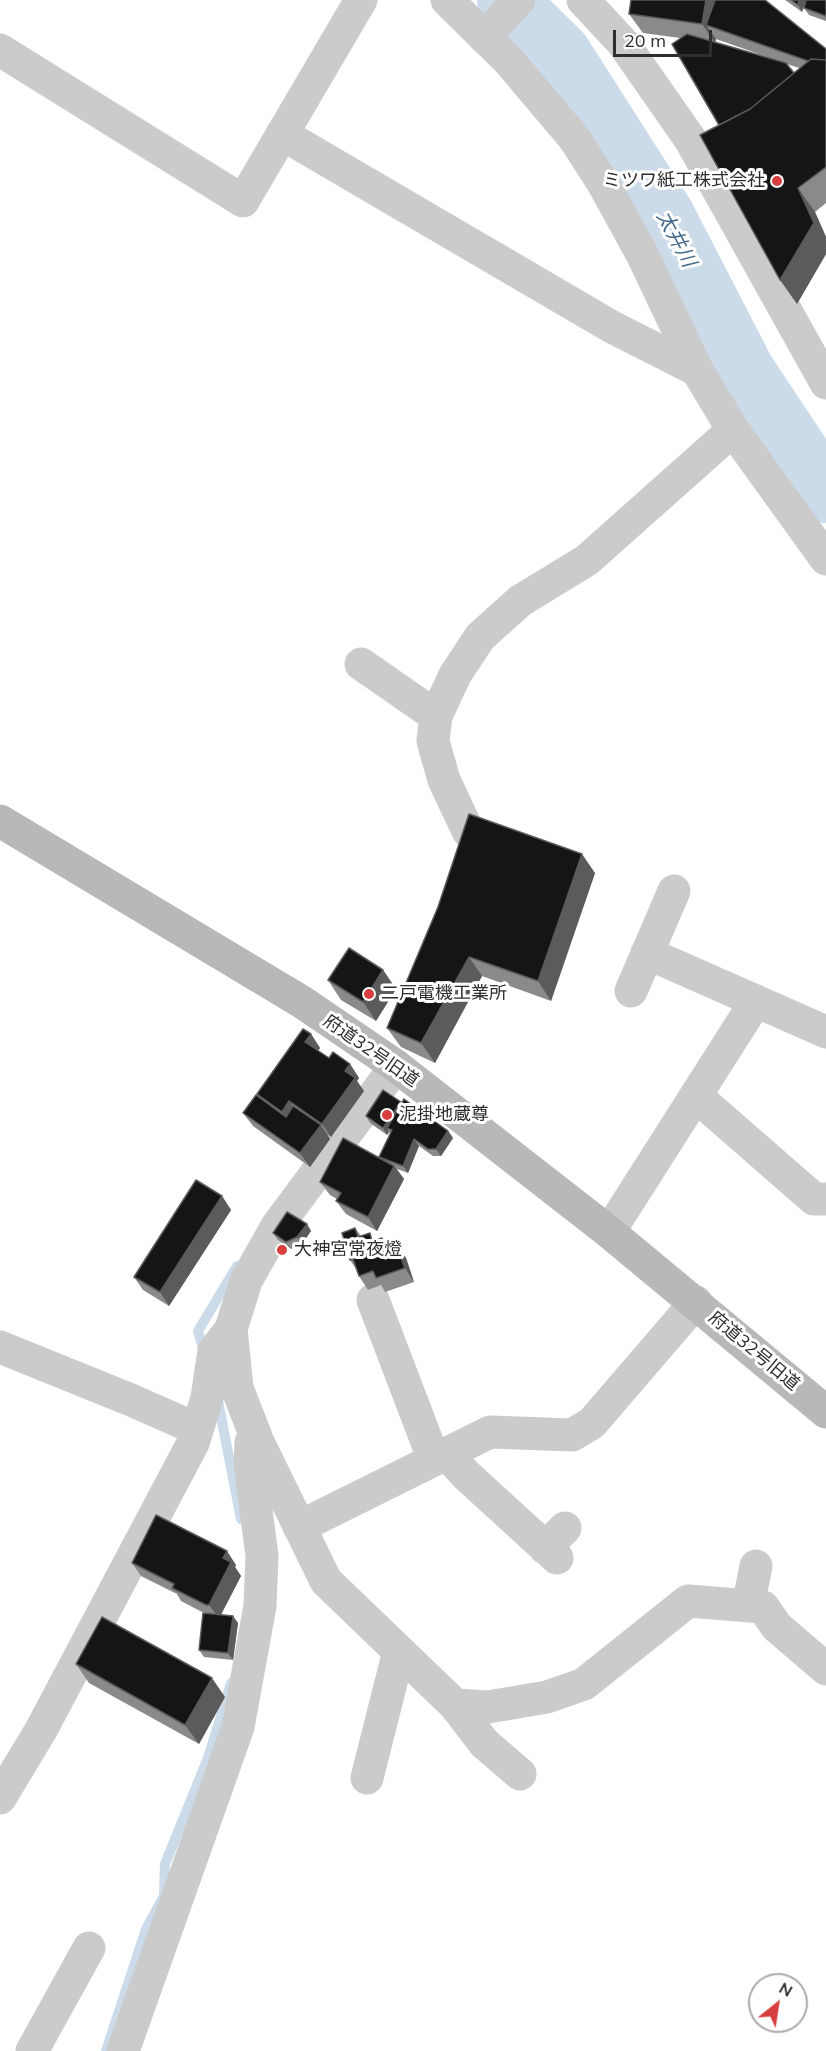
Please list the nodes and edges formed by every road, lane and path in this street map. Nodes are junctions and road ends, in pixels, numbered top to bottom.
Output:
1 (361, 0) edge
2 (447, 0) edge
3 (519, 0) edge
4 (583, 0) edge
5 (484, 37) junction
6 (0, 50) edge
7 (282, 134) junction
8 (697, 370) junction
9 (826, 383) edge
10 (733, 430) junction
11 (826, 560) edge
12 (361, 664) dead end
13 (436, 716) junction
14 (0, 821) edge
15 (468, 831) edge
16 (674, 891) dead end
17 (647, 953) junction
18 (631, 990) dead end
19 (756, 1001) junction
20 (826, 1032) edge
21 (396, 1066) junction
22 (696, 1096) junction
23 (826, 1198) edge
24 (609, 1232) junction
25 (373, 1300) dead end
26 (696, 1302) junction
27 (231, 1329) junction
28 (0, 1347) edge
29 (826, 1412) edge
30 (251, 1425) junction
31 (197, 1430) junction
32 (440, 1457) junction
33 (299, 1527) junction
34 (556, 1545) dead end
35 (756, 1566) dead end
36 (748, 1606) junction
37 (399, 1651) junction
38 (826, 1669) edge
39 (455, 1705) junction
40 (520, 1774) dead end
41 (367, 1778) dead end
42 (0, 1798) edge
43 (89, 1948) dead end
44 (32, 2051) edge
45 (123, 2051) edge

1 - 7 street
2 - 5 street
3 - 5 street
4 - 9 street
5 - 8 street
6 - 7 street
7 - 8 street
8 - 10 street
10 - 11 street
10 - 13 street
12 - 13 street
13 - 15 street
14 - 21 street, 府道32号旧道
16 - 17 street
17 - 18 street
17 - 19 street
19 - 20 street
19 - 22 street
21 - 24 street, 府道32号旧道
21 - 27 street
22 - 23 street
22 - 24 street
24 - 26 street, 府道32号旧道
25 - 32 street
26 - 29 street, 府道32号旧道
26 - 32 street
27 - 30 street
27 - 31 street
28 - 31 street
30 - 33 street
30 - 45 street
31 - 42 street
32 - 33 street
32 - 34 street
33 - 37 street
35 - 36 street
36 - 38 street
36 - 39 street
37 - 39 street
37 - 41 street
39 - 40 street
43 - 44 street

